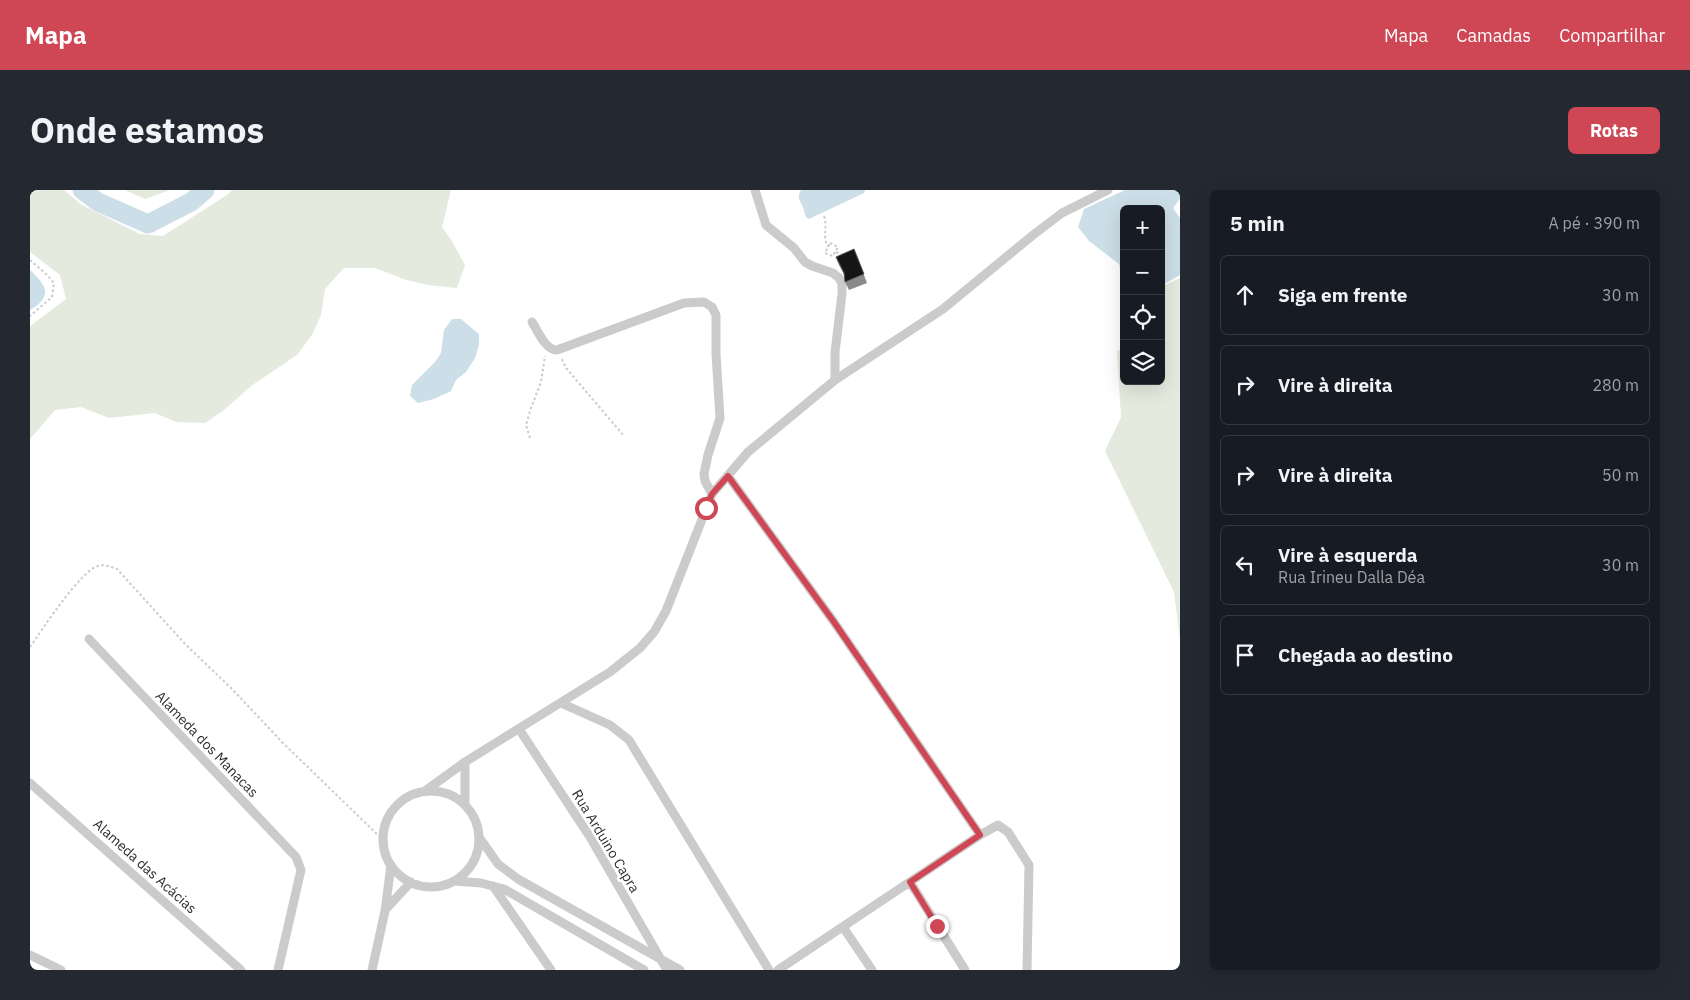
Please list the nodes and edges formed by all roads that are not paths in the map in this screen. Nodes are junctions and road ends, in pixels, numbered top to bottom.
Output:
1 (755, 190) edge
2 (1108, 190) edge
3 (532, 322) dead end
4 (835, 380) junction
5 (728, 476) junction
6 (712, 494) junction
7 (89, 639) dead end
8 (561, 702) junction
9 (519, 728) junction
10 (465, 762) junction
11 (30, 783) edge
12 (425, 791) junction
13 (466, 805) junction
14 (980, 835) junction
15 (479, 837) junction
16 (391, 865) junction
17 (454, 881) junction
18 (411, 882) junction
19 (910, 882) junction
20 (493, 886) junction
21 (385, 910) junction
22 (842, 927) junction
23 (30, 954) edge
24 (661, 959) junction
25 (61, 970) edge
26 (241, 970) edge
27 (278, 970) edge
28 (372, 970) edge
29 (551, 970) edge
30 (644, 970) edge
31 (667, 970) edge
32 (680, 970) edge
33 (769, 970) edge
34 (778, 970) edge
35 (872, 970) edge
36 (965, 970) edge
37 (1027, 970) edge

1 - 4 street
2 - 4 street
3 - 6 street
4 - 5 street
5 - 6 street
5 - 14 street
6 - 8 street
7 - 27 street, Alameda dos Manacas
8 - 9 street
8 - 33 street
9 - 10 street
9 - 24 street, Rua Arduino Capra
10 - 12 street
10 - 13 street
11 - 26 street, Alameda das Acácias
12 - 13 street
12 - 16 street
13 - 15 street
14 - 19 street
14 - 37 street
15 - 17 street
15 - 24 street
16 - 18 street
16 - 21 street
17 - 18 street
17 - 20 street
18 - 21 street
19 - 22 street
19 - 36 street
20 - 29 street
20 - 30 street
21 - 28 street
22 - 34 street
22 - 35 street
23 - 25 street
24 - 31 street, Rua Arduino Capra
24 - 32 street

